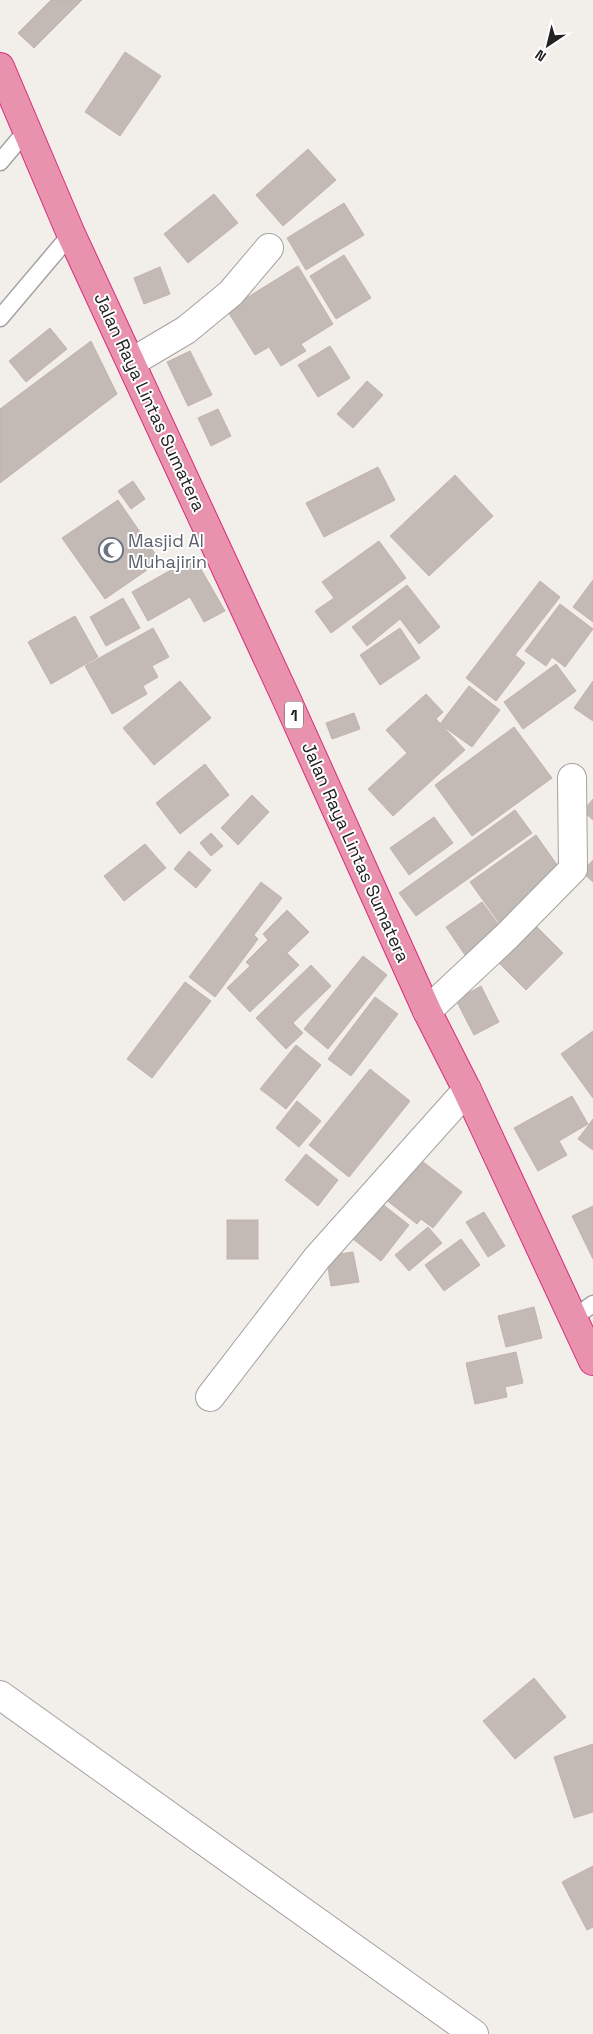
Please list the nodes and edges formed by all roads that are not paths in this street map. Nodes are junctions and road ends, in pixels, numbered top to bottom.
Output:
1 (0, 67) edge
2 (27, 130) junction
3 (0, 162) edge
4 (71, 234) junction
5 (269, 248) dead end
6 (0, 318) edge
7 (132, 362) junction
8 (572, 778) dead end
9 (428, 1011) junction
10 (467, 1090) junction
11 (583, 1311) edge
12 (593, 1361) edge
13 (210, 1397) dead end
14 (0, 1696) edge
15 (474, 2034) edge

1 - 2 highway, Jalan Raya Lintas Sumatera / 1
2 - 3 lane
2 - 4 highway, Jalan Raya Lintas Sumatera / 1
4 - 6 lane
4 - 7 highway, Jalan Raya Lintas Sumatera / 1
5 - 7 street
7 - 9 highway, Jalan Raya Lintas Sumatera / 1
8 - 9 street
9 - 10 highway, Jalan Raya Lintas Sumatera / 1
10 - 11 highway, Jalan Raya Lintas Sumatera / 1
10 - 13 street
11 - 12 highway, Jalan Raya Lintas Sumatera / 1
14 - 15 street

